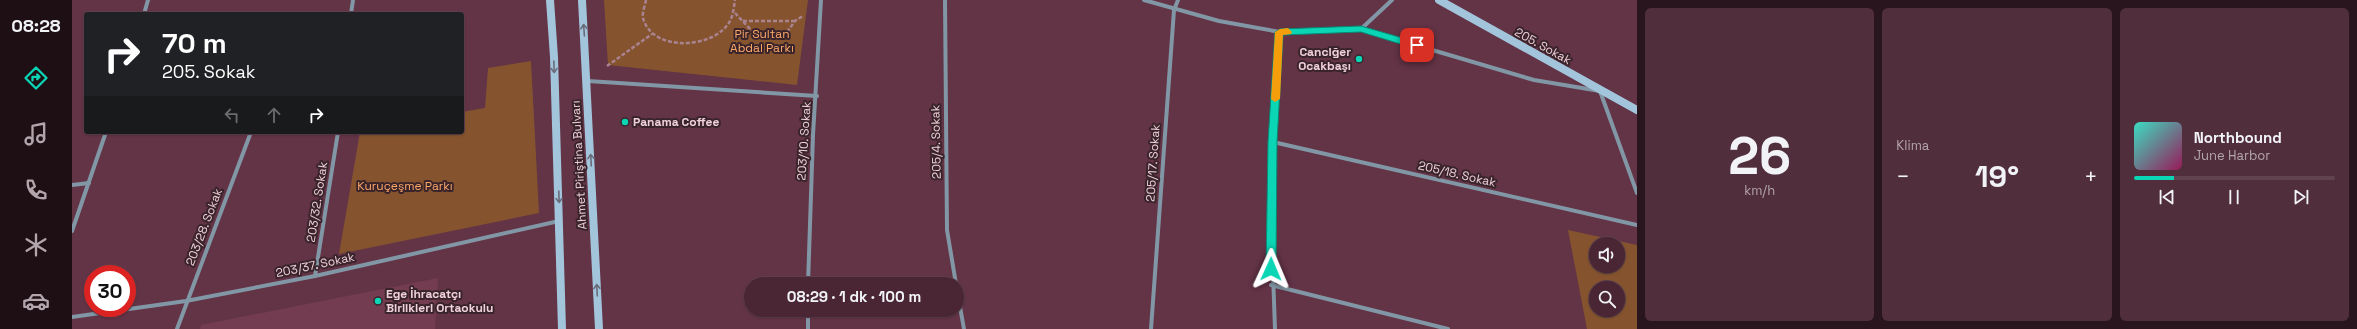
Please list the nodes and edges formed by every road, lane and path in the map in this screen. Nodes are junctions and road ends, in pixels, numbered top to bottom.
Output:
1 (148, 0) edge
2 (353, 0) edge
3 (550, 0) edge
4 (582, 0) edge
5 (646, 0) edge
6 (735, 0) edge
7 (821, 0) edge
8 (945, 0) edge
9 (1144, 0) edge
10 (1178, 0) edge
11 (1392, 0) edge
12 (1438, 0) edge
13 (1174, 10) junction
14 (145, 12) edge
15 (351, 12) edge
16 (735, 13) junction
17 (743, 21) junction
18 (795, 21) dead end
19 (1361, 29) junction
20 (750, 30) dead end
21 (1280, 32) junction
22 (652, 34) junction
23 (608, 65) dead end
24 (588, 81) junction
25 (1600, 91) junction
26 (817, 96) junction
27 (1637, 110) edge
28 (105, 134) edge
29 (250, 134) edge
30 (338, 134) edge
31 (1273, 142) junction
32 (89, 183) junction
33 (72, 185) edge
34 (1637, 194) edge
35 (560, 221) junction
36 (1637, 225) edge
37 (72, 231) edge
38 (315, 276) junction
39 (808, 277) edge
40 (955, 277) edge
41 (1271, 285) junction
42 (186, 301) junction
43 (72, 317) edge
44 (808, 317) edge
45 (962, 317) edge
46 (177, 329) edge
47 (562, 329) edge
48 (599, 329) edge
49 (808, 329) edge
50 (964, 329) edge
51 (1151, 329) edge
52 (1274, 329) edge
53 (1448, 329) edge

1 - 14 street
2 - 15 street
3 -> 35 main road, Ahmet Piriştina Bulvarı
24 -> 4 main road, Ahmet Piriştina Bulvarı
5 - 22 path
6 - 16 path
7 - 26 street, 203/10. Sokak
8 - 40 street, 205/4. Sokak
9 - 13 street
10 - 13 street, 205/17. Sokak
11 - 19 street
12 - 25 main road, 205. Sokak
13 - 21 street
13 - 51 street, 205/17. Sokak
16 - 17 path
16 - 22 path
17 - 18 path
17 - 20 path
19 - 21 street
19 - 25 street
21 - 31 street
22 - 23 path
24 - 26 street
48 -> 24 main road, Ahmet Piriştina Bulvarı
25 - 27 main road, 205. Sokak
25 - 34 street
26 - 39 street, 203/10. Sokak
28 - 32 street
29 - 42 street, 203/28. Sokak
30 - 38 street, 203/32. Sokak
31 - 36 street, 205/18. Sokak
31 - 41 street
32 - 33 street
32 - 37 street
35 - 38 street, 203/37. Sokak
35 - 47 main road, Ahmet Piriştina Bulvarı
38 - 42 street, 203/37. Sokak
41 - 52 street
41 - 53 street
42 - 43 street, 203/37. Sokak
42 - 46 street, 203/28. Sokak
44 - 49 street
45 - 50 street

